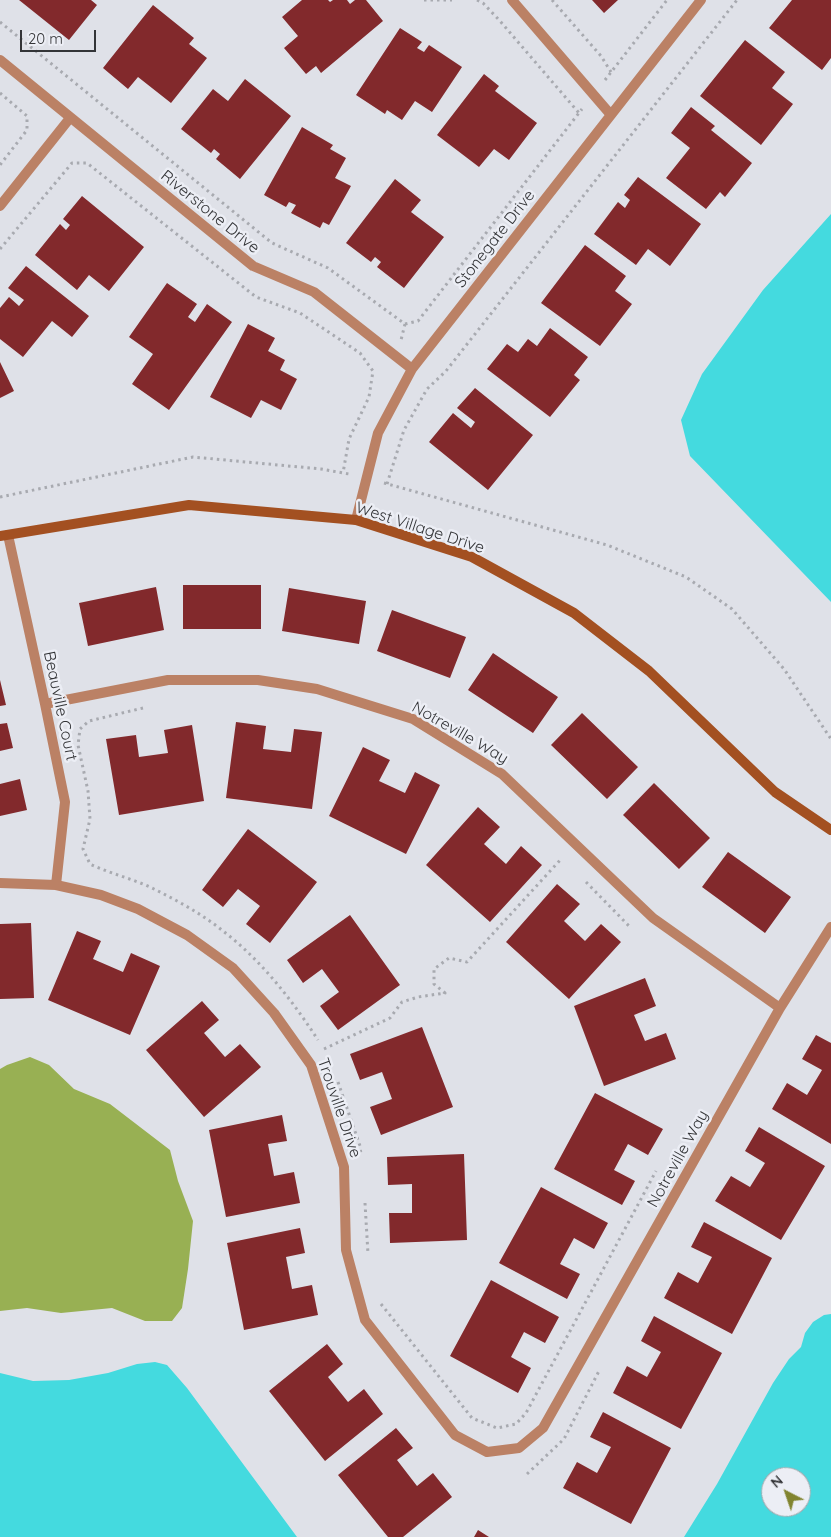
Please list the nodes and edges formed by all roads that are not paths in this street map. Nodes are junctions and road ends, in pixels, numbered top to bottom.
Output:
1 (512, 0) edge
2 (701, 0) edge
3 (0, 60) edge
4 (611, 115) junction
5 (70, 118) junction
6 (0, 206) edge
7 (412, 369) junction
8 (356, 520) junction
9 (4, 536) edge
10 (45, 704) junction
11 (831, 830) edge
12 (0, 883) edge
13 (56, 885) junction
14 (831, 926) edge
15 (780, 1008) junction
16 (602, 1324) joint

1 - 4 street
2 - 4 street, Stonegate Drive
3 - 5 street, Riverstone Drive
4 - 7 street, Stonegate Drive
5 - 6 street
5 - 7 street, Riverstone Drive
7 - 8 street, Stonegate Drive
8 - 9 street, West Village Drive
8 - 11 street, West Village Drive
9 - 10 street, Beauville Court
10 - 13 street, Beauville Court
10 - 15 street, Notreville Way
12 - 13 street, Trouville Drive
13 - 16 street, Trouville Drive
14 - 15 street, Notreville Way
15 - 16 street, Notreville Way

